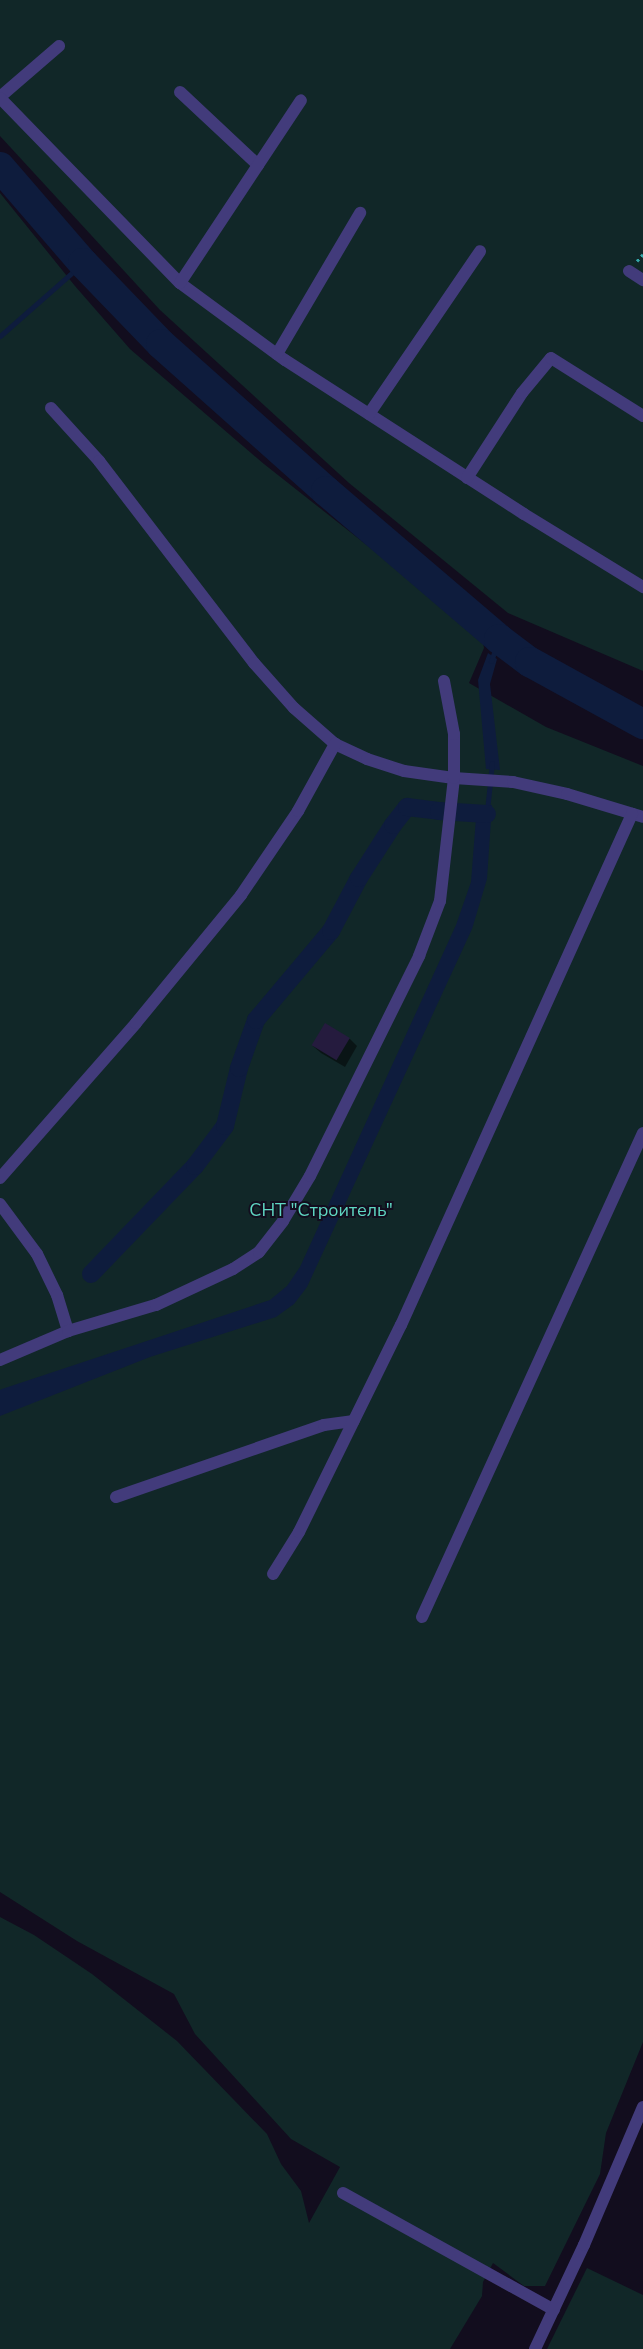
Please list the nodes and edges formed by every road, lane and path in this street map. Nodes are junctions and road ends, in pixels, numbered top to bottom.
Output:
1 (59, 46) dead end
2 (180, 92) dead end
3 (0, 97) edge
4 (301, 100) dead end
5 (258, 164) junction
6 (360, 214) dead end
7 (480, 251) dead end
8 (629, 271) dead end
9 (643, 280) edge
10 (180, 283) junction
11 (277, 354) junction
12 (52, 408) dead end
13 (369, 414) junction
14 (643, 416) edge
15 (467, 478) junction
16 (643, 587) edge
17 (444, 681) dead end
18 (335, 744) junction
19 (454, 778) junction
20 (637, 816) edge
21 (643, 1133) edge
22 (0, 1178) edge
23 (0, 1204) edge
24 (68, 1331) junction
25 (0, 1360) edge
26 (354, 1421) junction
27 (116, 1497) dead end
28 (273, 1574) dead end
29 (422, 1617) dead end
30 (643, 2108) edge
31 (343, 2193) dead end
32 (554, 2310) junction
33 (535, 2349) edge

1 - 3 street
2 - 5 street
3 - 10 street
4 - 5 street
5 - 10 street
6 - 11 street
7 - 13 street
8 - 9 street
10 - 11 street
11 - 13 street
12 - 18 street
13 - 15 street
14 - 15 street
15 - 16 street
17 - 19 street
18 - 19 street
18 - 22 street
19 - 20 street
19 - 24 street
20 - 26 street
21 - 29 street
23 - 24 street
24 - 25 street
26 - 27 street
26 - 28 street
30 - 32 street
31 - 32 street
32 - 33 street

